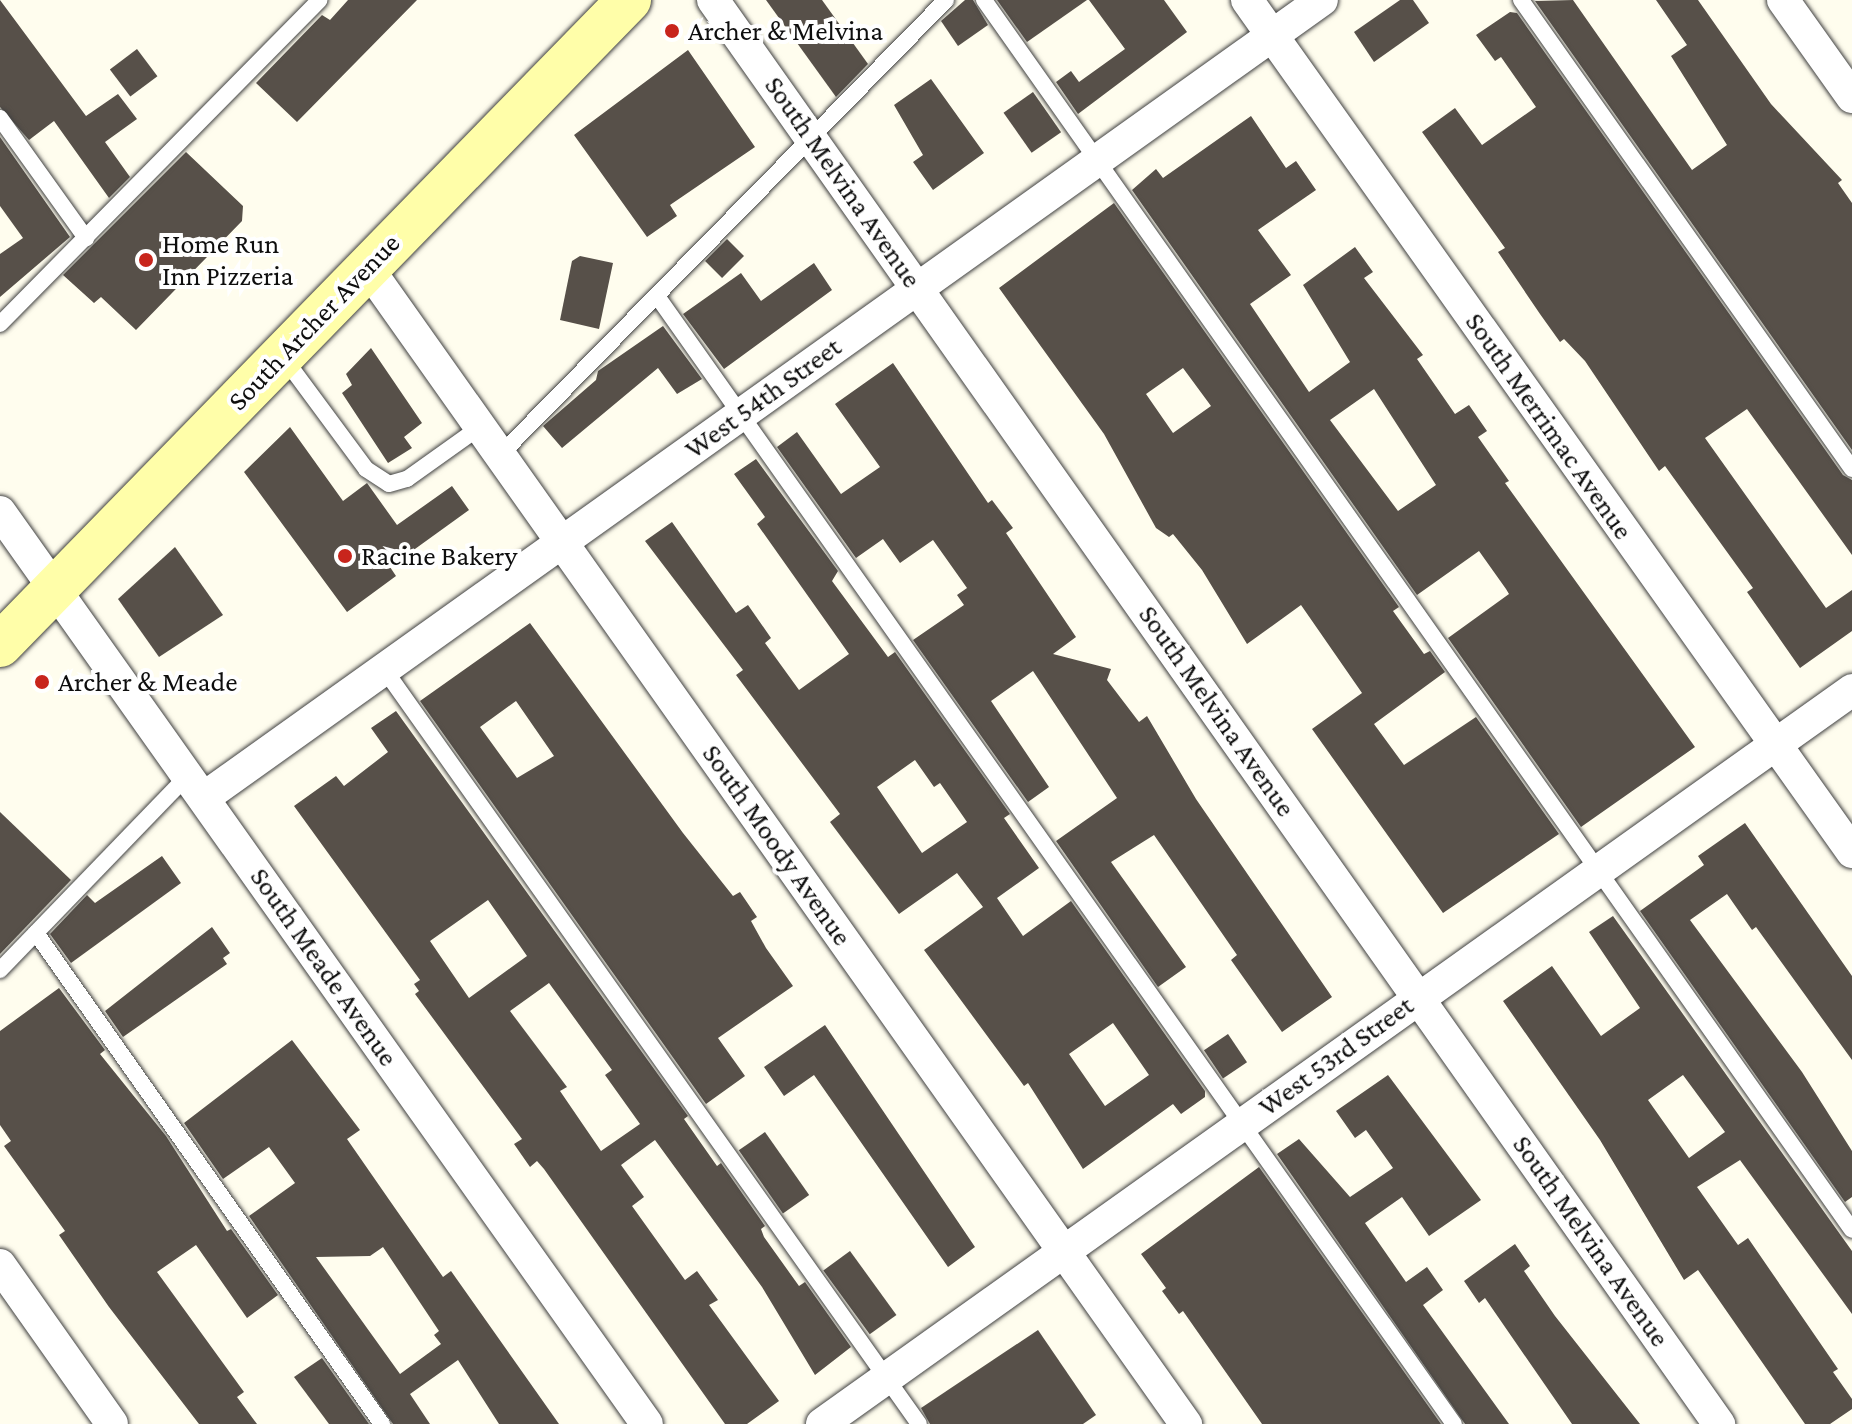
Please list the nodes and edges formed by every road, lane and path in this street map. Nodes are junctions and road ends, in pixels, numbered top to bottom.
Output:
1 (320, 0) edge
2 (629, 0) edge
3 (713, 0) edge
4 (946, 0) edge
5 (984, 0) edge
6 (1247, 0) edge
7 (1322, 0) edge
8 (1521, 0) edge
9 (1783, 0) edge
10 (1272, 35) junction
11 (1852, 97) edge
12 (0, 118) edge
13 (811, 137) junction
14 (1098, 160) junction
15 (86, 238) junction
16 (367, 267) junction
17 (918, 288) junction
18 (657, 296) junction
19 (0, 324) edge
20 (281, 354) junction
21 (741, 415) junction
22 (480, 427) junction
23 (500, 455) junction
24 (1852, 469) edge
25 (0, 512) edge
26 (562, 543) junction
27 (55, 588) junction
28 (0, 645) edge
29 (384, 669) junction
30 (1852, 690) edge
31 (1775, 744) junction
32 (196, 786) junction
33 (1852, 852) edge
34 (1599, 869) junction
35 (36, 933) junction
36 (0, 970) edge
37 (1419, 996) junction
38 (1242, 1123) junction
39 (1852, 1230) edge
40 (1064, 1250) junction
41 (0, 1265) edge
42 (887, 1378) junction
43 (112, 1424) edge
44 (382, 1424) edge
45 (647, 1424) edge
46 (822, 1424) edge
47 (919, 1424) edge
48 (1186, 1424) edge
49 (1454, 1424) edge
50 (1719, 1424) edge

1 - 15 lane
2 - 16 main road, South Archer Avenue
3 - 13 street, South Melvina Avenue
4 - 13 lane
5 - 14 lane
6 - 10 street, South Merrimac Avenue
7 - 10 street, West 54th Street
8 - 24 lane
9 - 11 street
10 - 14 street, West 54th Street
10 - 31 street, South Merrimac Avenue
12 - 15 lane
13 - 17 street, South Melvina Avenue
13 - 18 lane
14 - 17 street, West 54th Street
14 - 34 lane
15 - 19 lane
16 - 20 main road, South Archer Avenue
16 - 22 street, South Moody Avenue
17 - 21 street, West 54th Street
17 - 37 street, South Melvina Avenue
18 - 21 lane
18 - 23 lane
20 - 22 lane
20 - 27 main road, South Archer Avenue
21 - 26 street, West 54th Street
21 - 38 lane
22 - 23 street, South Moody Avenue
23 - 26 street, South Moody Avenue
25 - 27 street, South Meade Avenue
26 - 29 street, West 54th Street
26 - 40 street, South Moody Avenue
27 - 28 main road, South Archer Avenue
27 - 32 street, South Meade Avenue
29 - 32 street, West 54th Street
29 - 42 lane
30 - 31 street, West 53rd Street
31 - 33 street, South Merrimac Avenue
31 - 34 street, West 53rd Street
32 - 35 lane
32 - 45 street, South Meade Avenue
34 - 37 street, West 53rd Street
34 - 39 lane
35 - 36 lane
35 - 44 lane
37 - 38 street, West 53rd Street
37 - 50 street, South Melvina Avenue
38 - 40 street, West 53rd Street
38 - 49 lane
40 - 42 street, West 53rd Street
40 - 48 street, South Moody Avenue
41 - 43 street
42 - 46 street, West 53rd Street
42 - 47 lane

